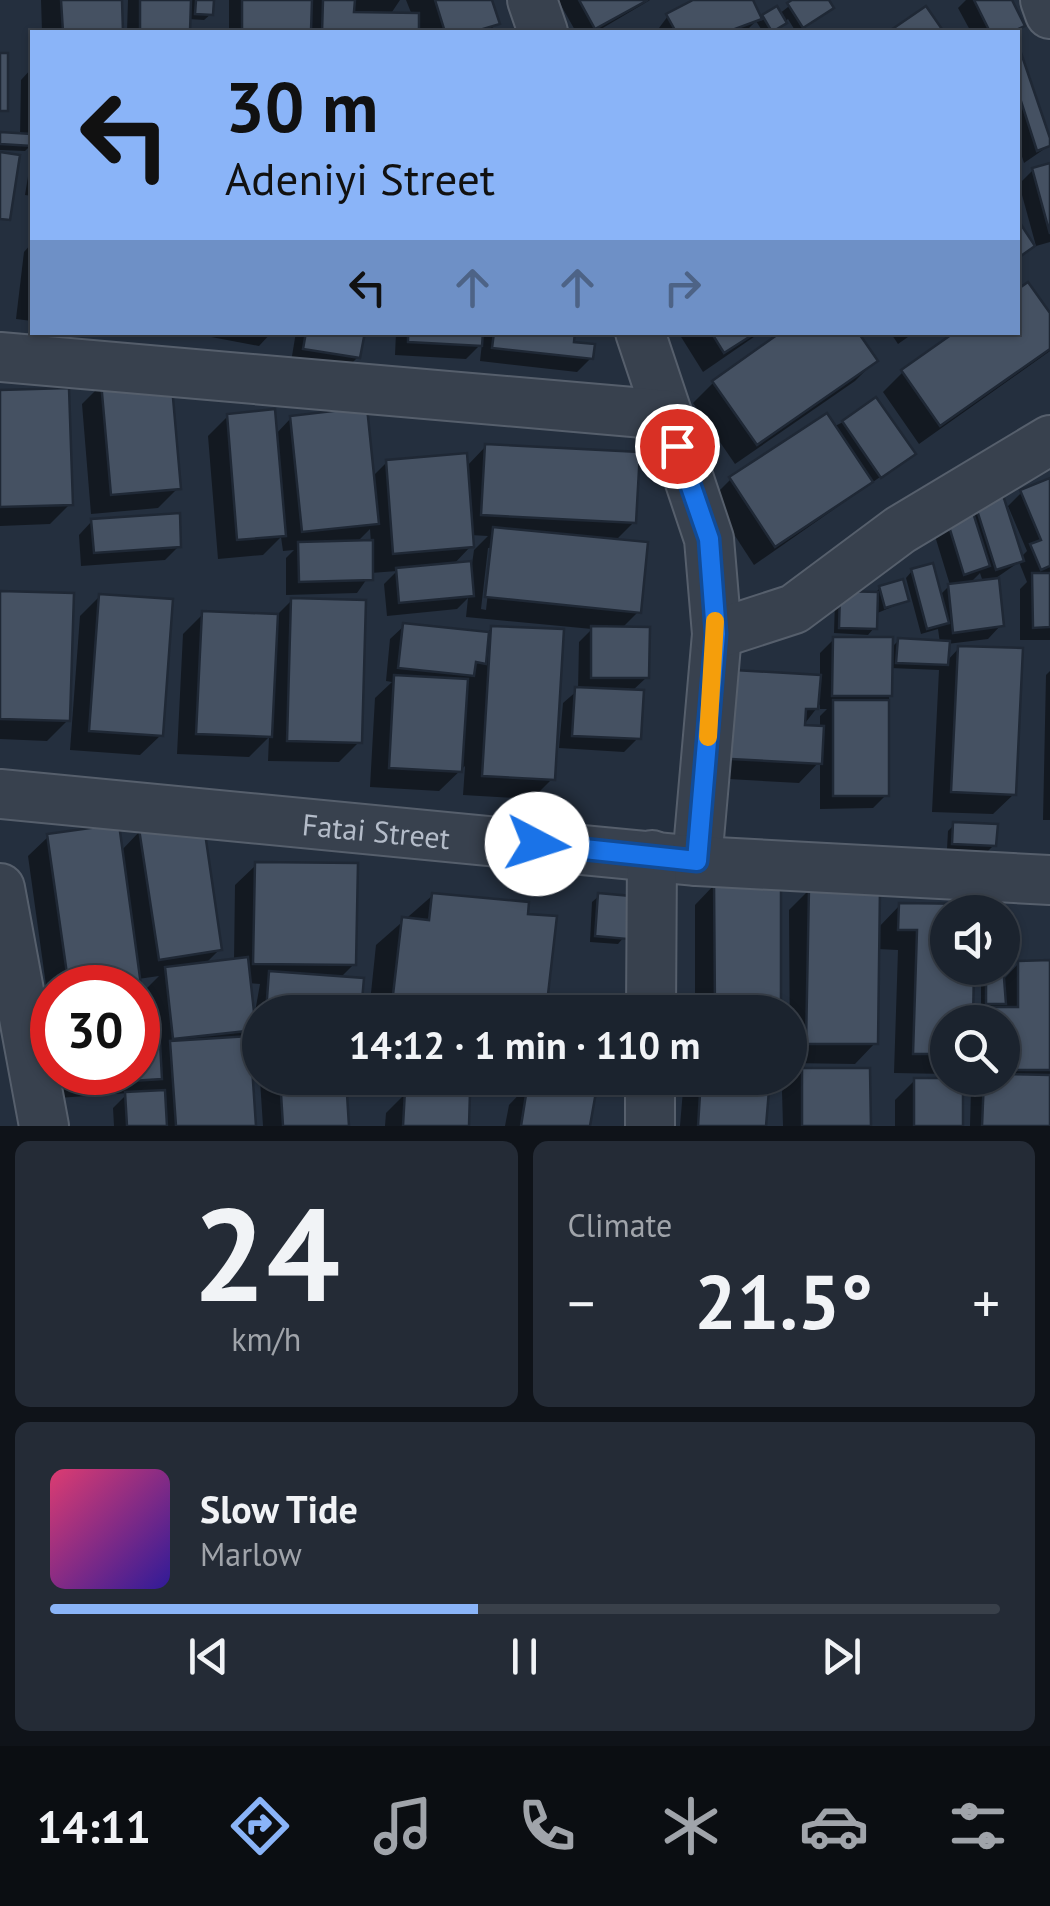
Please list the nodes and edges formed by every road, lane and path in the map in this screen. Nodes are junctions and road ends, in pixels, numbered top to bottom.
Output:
1 (532, 0) edge
2 (1046, 0) edge
3 (1050, 14) edge
4 (541, 30) edge
5 (641, 335) edge
6 (0, 358) edge
7 (667, 414) junction
8 (1050, 440) edge
9 (716, 634) junction
10 (0, 794) edge
11 (674, 858) junction
12 (1050, 880) edge
13 (0, 888) edge
14 (654, 995) edge
15 (650, 1095) edge
16 (44, 1126) edge
17 (650, 1126) edge

1 - 4 street
2 - 3 street
5 - 7 street
6 - 7 street
7 - 9 street
8 - 9 street
9 - 11 street
10 - 11 street, Fatai Street
11 - 12 street, Fatai Street
11 - 14 street
13 - 16 street
15 - 17 street

